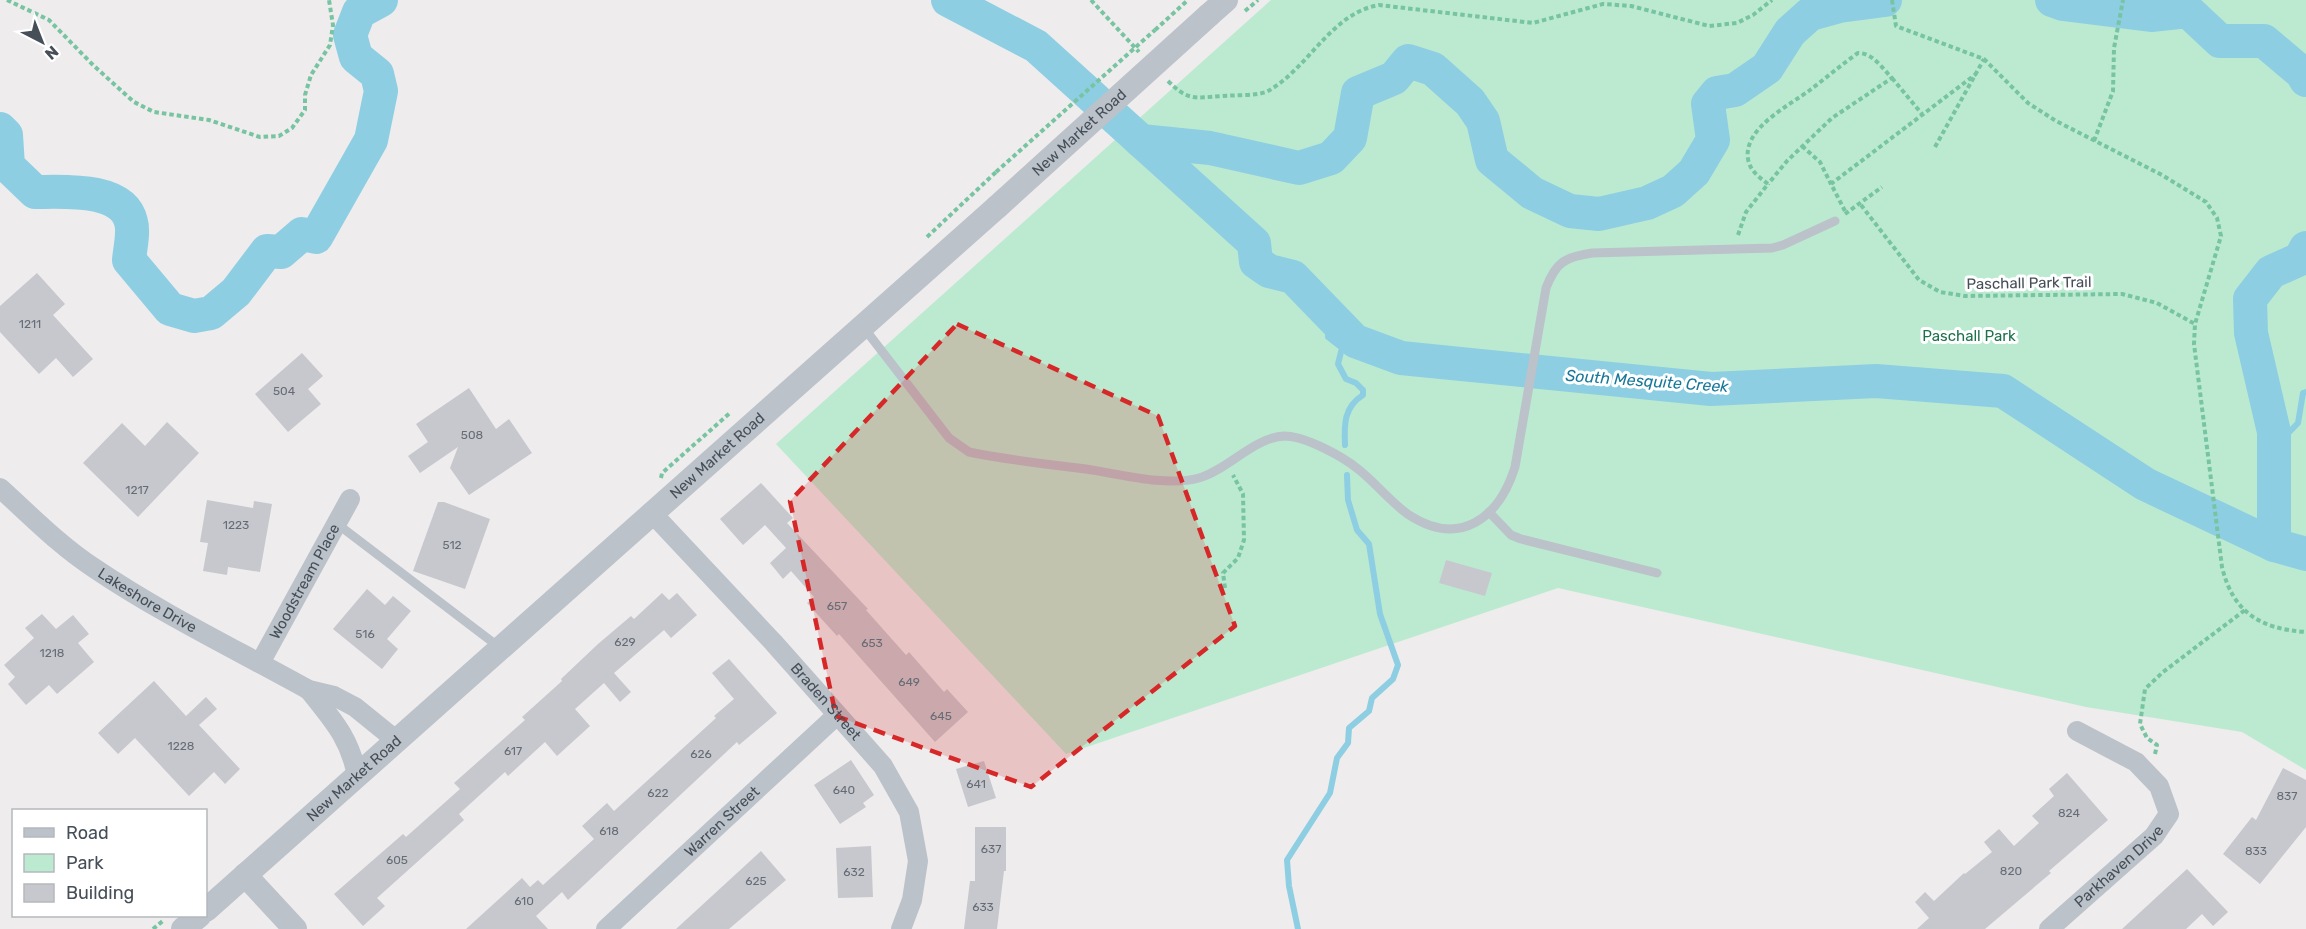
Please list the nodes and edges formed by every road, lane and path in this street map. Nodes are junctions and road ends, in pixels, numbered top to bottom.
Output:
1 (7, 0) edge
2 (329, 0) edge
3 (1092, 0) edge
4 (1188, 0) edge
5 (1772, 0) edge
6 (1892, 0) edge
7 (2123, 0) edge
8 (1218, 7) edge
9 (1141, 54) dead end
10 (1984, 59) junction
11 (1976, 74) junction
12 (1165, 78) dead end
13 (1892, 78) junction
14 (1922, 114) junction
15 (2094, 141) junction
16 (1802, 146) junction
17 (1935, 147) dead end
18 (996, 172) dead end
19 (1768, 184) junction
20 (1831, 184) junction
21 (1882, 187) dead end
22 (1860, 205) junction
23 (1835, 221) dead end
24 (1734, 248) junction
25 (2196, 324) junction
26 (863, 326) junction
27 (1228, 463) junction
28 (0, 488) edge
29 (350, 499) dead end
30 (651, 512) junction
31 (1490, 512) junction
32 (336, 524) junction
33 (1657, 573) dead end
34 (1225, 588) dead end
35 (2245, 610) junction
36 (2306, 632) edge
37 (500, 648) junction
38 (260, 663) junction
39 (309, 690) junction
40 (837, 715) junction
41 (2077, 731) dead end
42 (397, 741) junction
43 (2149, 776) junction
44 (357, 777) junction
45 (245, 875) junction
46 (207, 909) edge
47 (167, 917) edge
48 (197, 917) edge
49 (153, 929) edge
50 (183, 929) edge
51 (295, 929) edge
52 (606, 929) edge
53 (901, 929) edge
54 (2049, 929) edge

1 - 2 path
3 - 9 path
4 - 18 path, bridge
5 - 12 path
6 - 10 path
7 - 15 path
8 - 26 street, New Market Road, bridge
10 - 11 path
10 - 15 path
11 - 14 path
11 - 17 path
13 - 14 path
13 - 16 path
13 - 19 path
14 - 20 path
15 - 25 path
16 - 19 path
16 - 20 path
19 - 24 path
20 - 22 path
21 - 22 path
22 - 25 path, Paschall Park Trail
23 - 24 lane
24 - 31 lane
25 - 35 path
26 - 27 lane
26 - 30 street, New Market Road
27 - 31 lane
27 - 34 path
28 - 38 street, Lakeshore Drive
29 - 32 street, Woodstream Place
30 - 37 street, New Market Road
30 - 40 street, Braden Street
31 - 33 lane
32 - 37 lane
32 - 38 street, Woodstream Place
35 - 36 path
35 - 43 path
37 - 42 street, New Market Road
38 - 39 street, Lakeshore Drive
39 - 42 street, Lakeshore Drive
39 - 44 street, Lakeshore Drive
40 - 52 street, Warren Street
40 - 53 street, Braden Street
41 - 43 street, Parkhaven Drive
42 - 44 street, New Market Road
43 - 54 street, Parkhaven Drive
44 - 45 street, New Market Road
45 - 46 street, New Market Road
45 - 51 street
47 - 49 path
48 - 50 street

